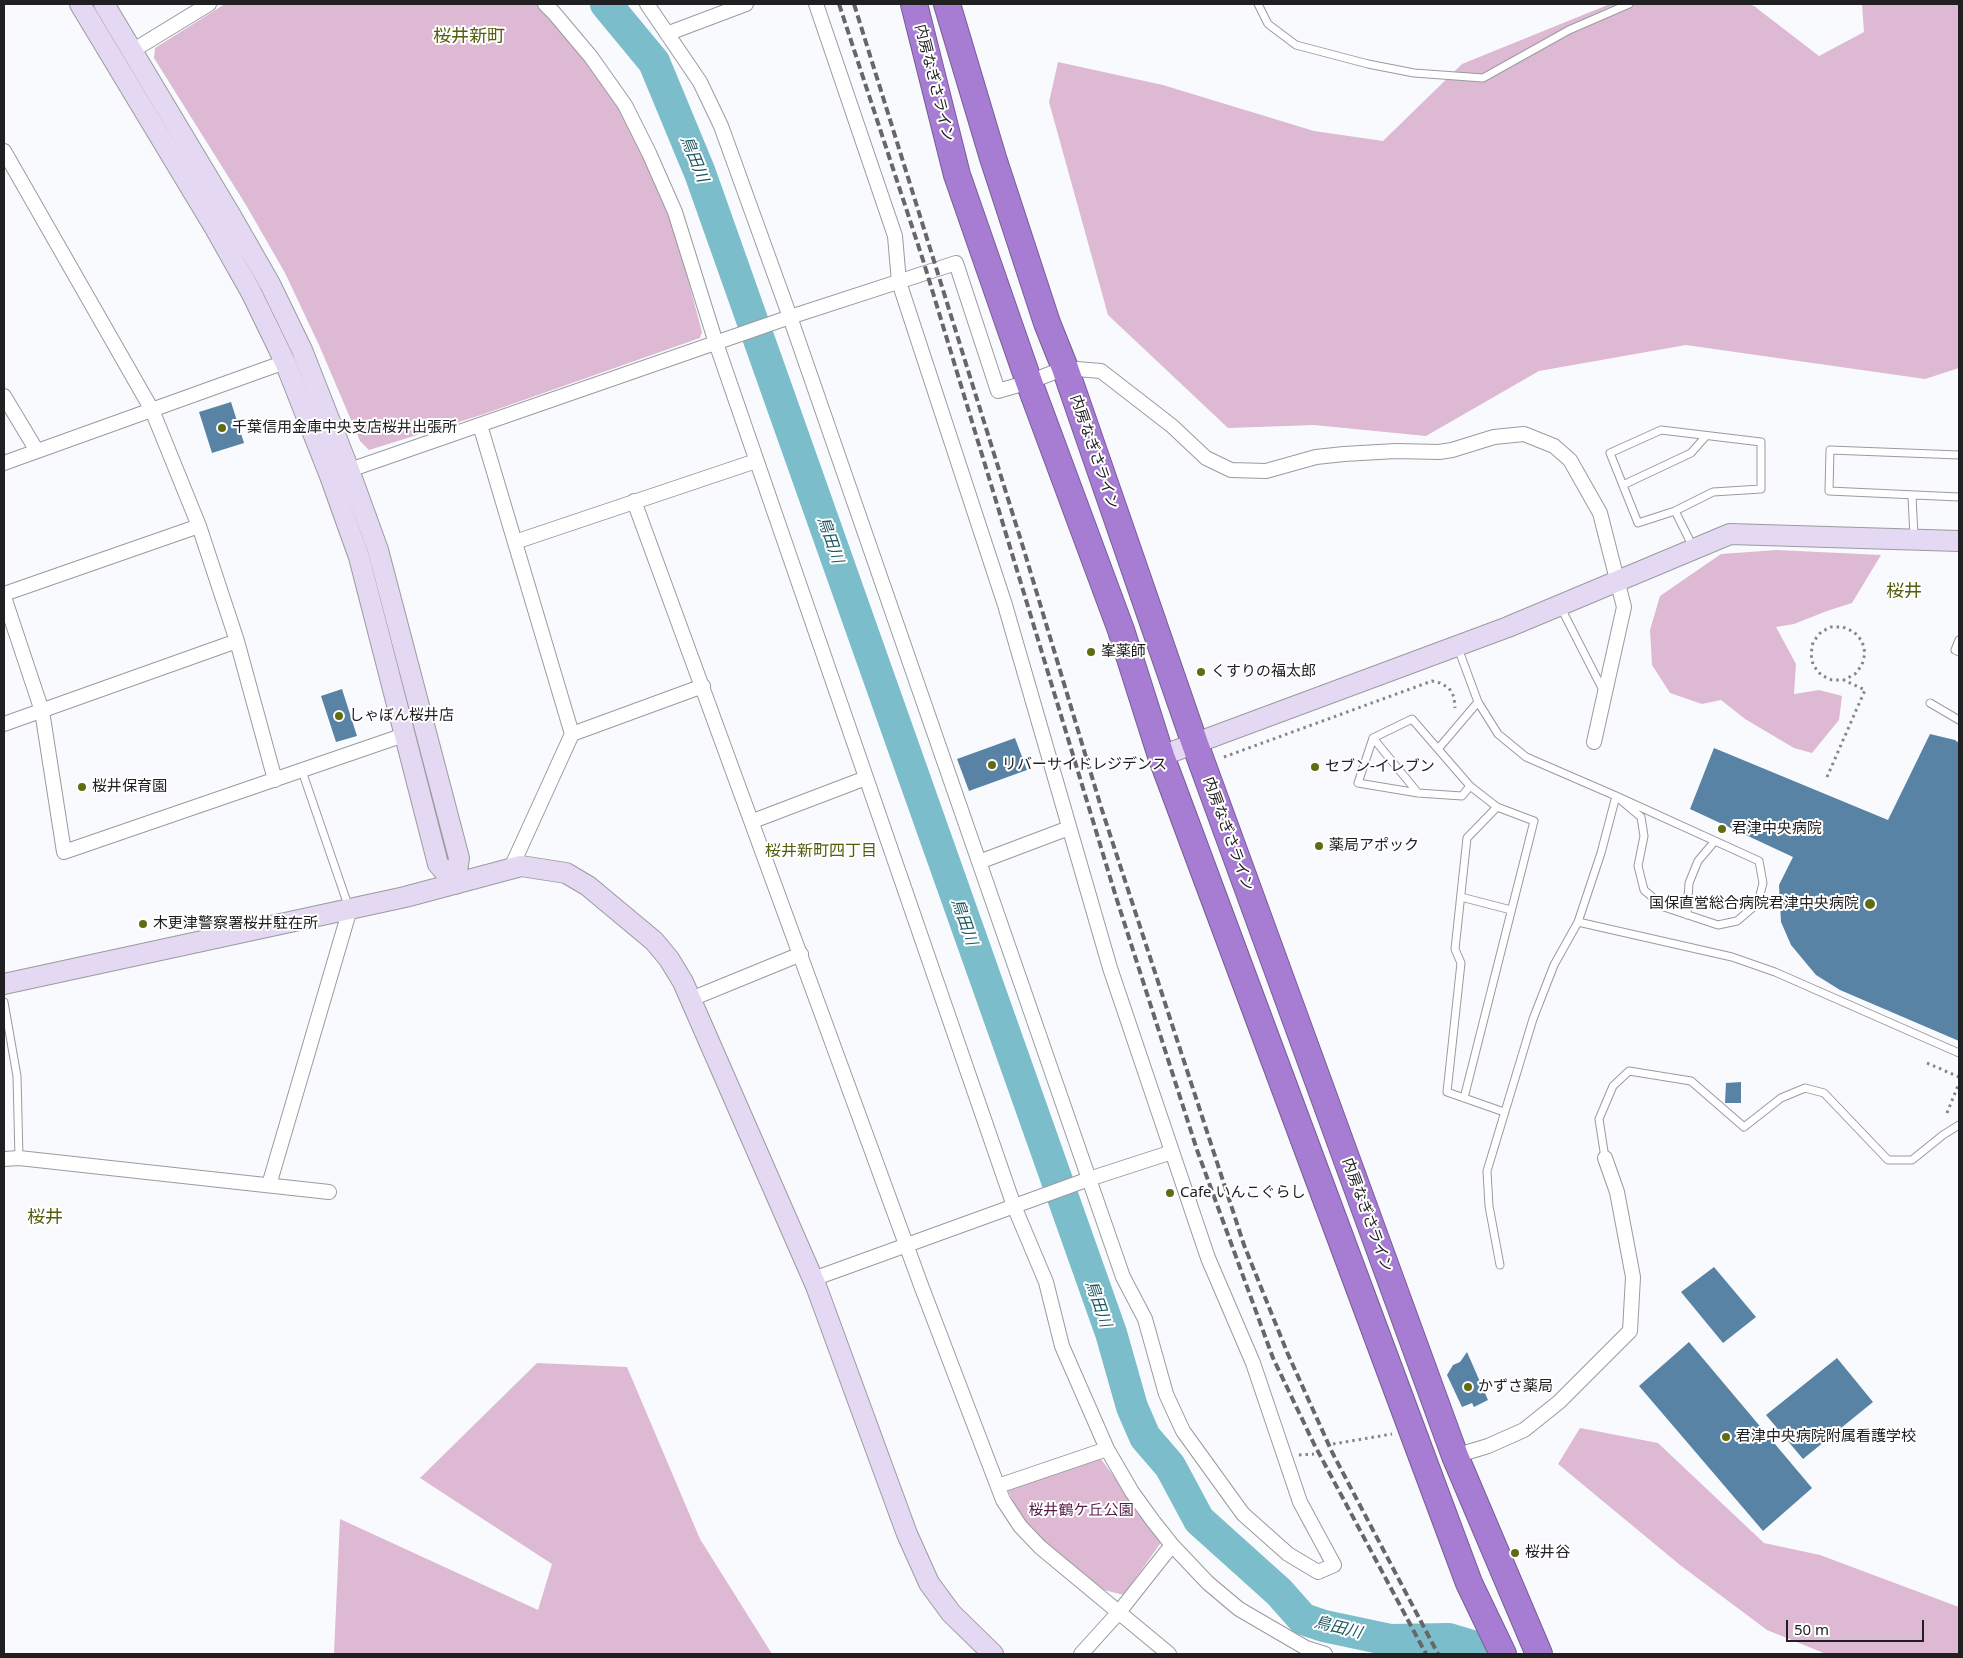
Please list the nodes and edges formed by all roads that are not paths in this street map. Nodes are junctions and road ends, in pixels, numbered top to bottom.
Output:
1 (80, 4) edge
2 (104, 4) edge
3 (209, 4) edge
4 (545, 4) edge
5 (647, 4) edge
6 (746, 4) edge
7 (816, 4) edge
8 (914, 4) edge
9 (947, 4) edge
10 (1258, 4) edge
11 (1629, 4) edge
12 (669, 33) junction
13 (132, 50) junction
14 (4, 151) edge
15 (899, 282) junction
16 (790, 316) junction
17 (722, 341) junction
18 (285, 362) junction
19 (1065, 368) junction
20 (1029, 382) junction
21 (4, 396) edge
22 (152, 410) junction
23 (480, 425) junction
24 (1706, 436) junction
25 (36, 451) junction
26 (1959, 455) edge
27 (756, 461) junction
28 (4, 462) edge
29 (340, 473) junction
30 (1623, 486) junction
31 (1912, 496) junction
32 (1959, 497) edge
33 (634, 501) junction
34 (1675, 511) junction
35 (199, 526) junction
36 (1914, 540) junction
37 (1959, 541) edge
38 (515, 542) junction
39 (1694, 550) junction
40 (1618, 582) junction
41 (4, 595) edge
42 (1560, 606) junction
43 (1959, 640) edge
44 (238, 641) junction
45 (1458, 646) junction
46 (1959, 652) edge
47 (703, 686) junction
48 (1604, 692) junction
49 (1478, 702) junction
50 (1930, 704) dead end
51 (42, 711) junction
52 (1959, 720) edge
53 (4, 724) edge
54 (572, 734) junction
55 (404, 735) junction
56 (1372, 738) junction
57 (1594, 742) dead end
58 (1195, 744) junction
59 (1438, 748) junction
60 (1162, 756) junction
61 (302, 771) junction
62 (866, 778) junction
63 (275, 780) junction
64 (1470, 786) junction
65 (1418, 793) junction
66 (1616, 796) junction
67 (1497, 807) junction
68 (753, 822) junction
69 (1069, 828) junction
70 (1714, 842) junction
71 (980, 862) junction
72 (511, 868) junction
73 (455, 884) junction
74 (1461, 897) junction
75 (350, 909) junction
76 (1512, 910) junction
77 (1687, 915) junction
78 (1578, 922) junction
79 (801, 954) junction
80 (4, 984) edge
81 (691, 999) junction
82 (4, 1002) edge
83 (1959, 1053) edge
84 (1464, 1098) junction
85 (1504, 1112) junction
86 (1959, 1125) edge
87 (1172, 1152) junction
88 (19, 1158) junction
89 (1606, 1158) joint
90 (4, 1159) edge
91 (1086, 1180) junction
92 (269, 1185) junction
93 (329, 1192) dead end
94 (1019, 1204) junction
95 (906, 1245) junction
96 (1500, 1265) dead end
97 (813, 1279) junction
98 (1107, 1449) junction
99 (1455, 1456) junction
100 (998, 1486) junction
101 (1172, 1546) junction
102 (1119, 1612) junction
103 (993, 1654) edge
104 (1081, 1654) edge
105 (1169, 1654) edge
106 (1325, 1654) edge
107 (1503, 1654) edge
108 (1539, 1654) edge

1 - 18 street
2 - 13 street
3 - 13 street
4 - 17 street
5 - 12 street
6 - 12 street
7 - 15 street
8 - 20 highway, 内房なぎさライン
9 - 19 highway, 内房なぎさライン
10 - 11 lane
12 - 16 street
13 - 29 street
14 - 22 street
15 - 16 street
15 - 20 street
15 - 69 street
16 - 17 street
16 - 71 street
17 - 23 street
17 - 27 street
18 - 22 street
18 - 29 street
19 - 20 street
19 - 40 street
19 - 58 highway, 内房なぎさライン
20 - 60 highway, 内房なぎさライン
21 - 25 street
22 - 25 street
22 - 35 street
23 - 29 street
23 - 38 street
24 - 30 lane
24 - 30 lane
24 - 34 lane
25 - 28 street
26 - 31 lane
27 - 33 street
27 - 62 street
29 - 55 street
29 - 73 street
30 - 34 lane
31 - 32 lane
31 - 36 lane
33 - 38 street
33 - 47 street
34 - 39 lane
35 - 41 street
35 - 44 street
36 - 37 street
36 - 39 street
38 - 54 street
39 - 40 street
40 - 42 street
40 - 48 street
41 - 51 street
42 - 45 street
42 - 48 lane
43 - 46 lane
44 - 51 street
44 - 63 street
45 - 49 lane
45 - 58 street
47 - 54 street
47 - 68 street
48 - 57 street
49 - 59 lane
49 - 66 lane
50 - 52 lane
51 - 53 street
51 - 63 street
54 - 72 street
55 - 61 street
55 - 73 street
56 - 59 lane
56 - 65 lane
56 - 65 lane
58 - 60 street
58 - 99 highway, 内房なぎさライン
59 - 64 lane
60 - 107 highway, 内房なぎさライン
61 - 63 street
61 - 75 lane
62 - 68 street
62 - 94 street
64 - 65 lane
64 - 67 lane
66 - 70 lane
66 - 77 lane
66 - 78 lane
67 - 74 lane
67 - 76 lane
68 - 79 street
69 - 71 street
69 - 87 street
70 - 77 lane
70 - 77 lane
71 - 91 street
72 - 73 street
72 - 81 street
73 - 75 street
74 - 76 lane
74 - 84 lane
75 - 80 street
75 - 92 street
76 - 84 lane
78 - 83 lane
78 - 85 lane
79 - 81 street
79 - 95 street
81 - 97 street
82 - 88 lane
84 - 85 lane
85 - 96 lane
86 - 89 lane
87 - 91 street
87 - 91 street
88 - 90 street
88 - 92 street
89 - 99 street
91 - 94 street
92 - 93 street
94 - 95 street
94 - 98 street
95 - 97 street
95 - 100 street
97 - 103 street
98 - 100 street
98 - 101 street
99 - 108 highway, 内房なぎさライン
100 - 102 street
101 - 102 street
101 - 106 street
102 - 104 street
102 - 105 street

